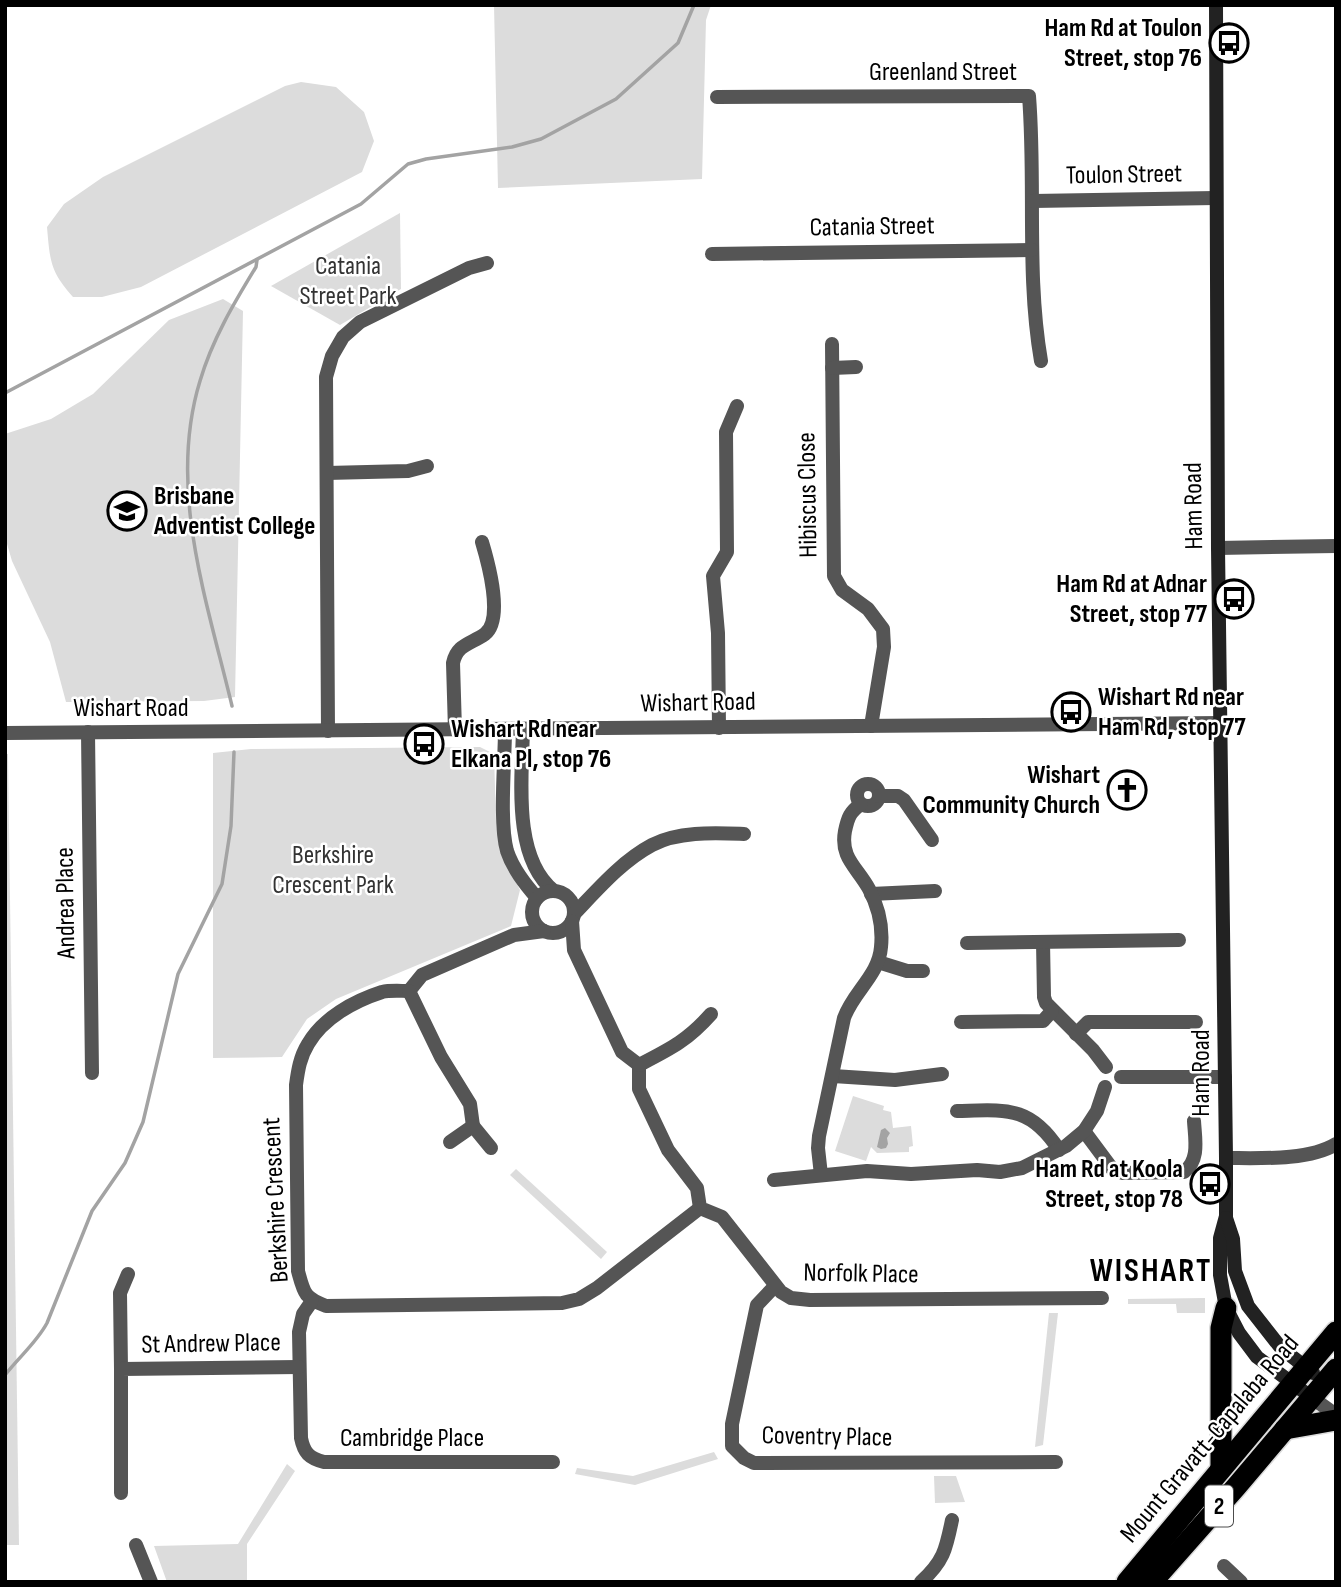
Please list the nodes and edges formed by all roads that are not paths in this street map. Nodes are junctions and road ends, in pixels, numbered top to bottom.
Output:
1 (1216, 5) edge
2 (717, 97) dead end
3 (1215, 198) junction
4 (1033, 201) junction
5 (1032, 250) junction
6 (712, 254) dead end
7 (486, 263) dead end
8 (832, 344) dead end
9 (1041, 361) dead end
10 (856, 367) dead end
11 (831, 368) junction
12 (737, 406) dead end
13 (427, 466) dead end
14 (327, 473) junction
15 (482, 542) dead end
16 (1336, 546) edge
17 (1218, 548) junction
18 (1222, 723) junction
19 (871, 726) junction
20 (719, 727) junction
21 (505, 729) junction
22 (523, 729) junction
23 (455, 730) junction
24 (328, 731) junction
25 (88, 732) junction
26 (5, 733) edge
27 (744, 834) dead end
28 (932, 840) dead end
29 (935, 891) dead end
30 (594, 892) junction
31 (560, 893) junction
32 (871, 894) junction
33 (537, 898) junction
34 (531, 914) junction
35 (573, 917) junction
36 (549, 932) junction
37 (514, 935) junction
38 (1179, 940) dead end
39 (1043, 942) junction
40 (967, 943) dead end
41 (574, 950) junction
42 (878, 962) junction
43 (923, 971) dead end
44 (409, 992) junction
45 (1052, 1011) junction
46 (711, 1014) dead end
47 (961, 1022) dead end
48 (1196, 1022) dead end
49 (1076, 1034) junction
50 (639, 1065) junction
51 (1106, 1067) dead end
52 (92, 1073) dead end
53 (942, 1074) dead end
54 (833, 1076) junction
55 (1121, 1077) dead end
56 (1225, 1077) junction
57 (1105, 1087) dead end
58 (957, 1111) dead end
59 (1194, 1121) dead end
60 (473, 1126) junction
61 (1084, 1131) junction
62 (450, 1142) dead end
63 (1336, 1144) edge
64 (491, 1148) dead end
65 (1059, 1150) junction
66 (1226, 1158) junction
67 (821, 1175) junction
68 (774, 1181) dead end
69 (700, 1209) junction
70 (1226, 1216) junction
71 (128, 1274) dead end
72 (775, 1286) junction
73 (1102, 1298) dead end
74 (312, 1301) junction
75 (1226, 1308) junction
76 (1336, 1332) edge
77 (299, 1367) junction
78 (121, 1369) junction
79 (1300, 1376) junction
80 (1327, 1385) edge
81 (1336, 1415) edge
82 (1336, 1420) edge
83 (1285, 1429) junction
84 (553, 1462) dead end
85 (1056, 1462) dead end
86 (1222, 1469) junction
87 (121, 1493) dead end
88 (952, 1520) dead end
89 (136, 1545) dead end
90 (1224, 1566) dead end
91 (151, 1582) edge
92 (921, 1582) edge
93 (1127, 1582) edge
94 (1152, 1582) edge
95 (1241, 1582) edge

1 - 3 street, Ham Road
2 - 4 street, Greenland Street
3 - 4 street, Toulon Street
3 - 17 street, Ham Road
4 - 5 street, Greenland Street
5 - 6 street, Catania Street
5 - 9 street, Greenland Street
7 - 14 street
8 - 11 street, Hibiscus Close
10 - 11 street
11 - 19 street, Hibiscus Close
12 - 20 street
13 - 14 street
14 - 24 street
15 - 23 street
16 - 17 street
17 - 18 street, Ham Road
18 - 19 street, Wishart Road
18 - 56 street, Ham Road
19 - 20 street, Wishart Road
20 - 22 street, Wishart Road
21 - 22 street, Wishart Road
21 - 23 street, Wishart Road
21 - 33 street
22 - 31 street
23 - 24 street, Wishart Road
24 - 25 street, Wishart Road
25 - 26 street, Wishart Road
25 - 52 street, Andrea Place
27 - 30 street
28 - 32 street
29 - 32 street
30 - 31 street
30 - 35 street
31 - 33 street
31 - 35 street
32 - 42 street
33 - 34 street
34 - 36 street
34 - 37 street
35 - 36 street
35 - 41 street
36 - 37 street
36 - 41 street
37 - 44 street
38 - 39 street
39 - 40 street
39 - 45 street
41 - 50 street
42 - 43 street
42 - 54 street
44 - 60 street
44 - 74 street, Berkshire Crescent
45 - 47 street
45 - 49 street
46 - 50 street
48 - 49 street
49 - 51 street
50 - 69 street
53 - 54 street
54 - 67 street
55 - 56 street
56 - 66 street, Ham Road
57 - 61 street
58 - 65 street
59 - 61 street
60 - 62 street
60 - 64 street
61 - 65 street
63 - 66 street
65 - 67 street
66 - 70 street, Ham Road
67 - 68 street
69 - 72 street, Norfolk Place
69 - 74 street, Berkshire Crescent
70 - 75 street, Ham Road
70 - 79 street, Ham Road
71 - 78 street
72 - 73 street, Norfolk Place
72 - 85 street, Coventry Place
74 - 77 street, Cambridge Place
75 - 79 street, Ham Road
75 - 86 highway
76 - 79 highway, Mount Gravatt-Capalaba Road / 2
77 - 78 street, St Andrew Place
77 - 84 street, Cambridge Place
78 - 87 street, St Andrew Place
79 - 80 street, Ham Road
79 - 86 highway, Mount Gravatt-Capalaba Road / 2
80 - 81 street
80 - 83 highway, Mount Gravatt-Capalaba Road / 2
82 - 83 highway
83 - 94 highway, Mount Gravatt-Capalaba Road / 2
86 - 93 highway, Mount Gravatt-Capalaba Road / 2
88 - 92 street
89 - 91 street
90 - 95 street

